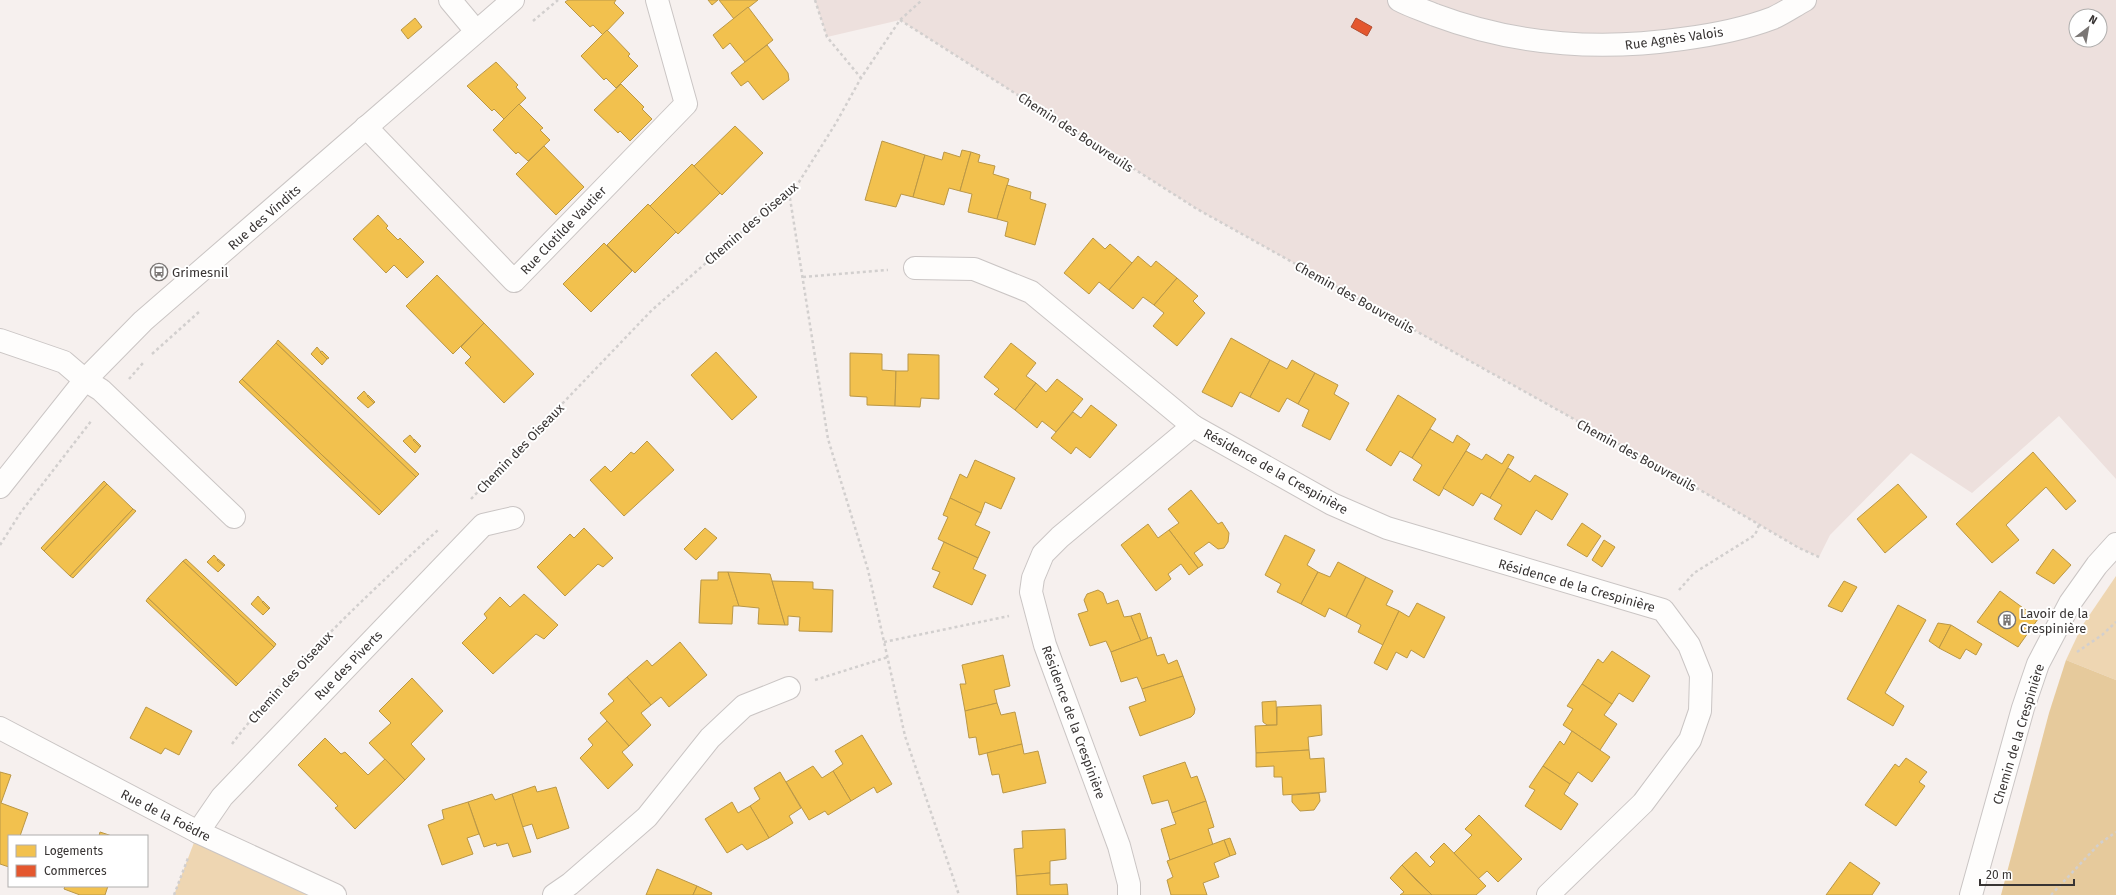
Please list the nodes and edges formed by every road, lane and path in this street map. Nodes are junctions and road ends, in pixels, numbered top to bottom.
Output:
1 (450, 0) edge
2 (513, 0) edge
3 (657, 0) edge
4 (815, 0) edge
5 (922, 0) edge
6 (1399, 0) edge
7 (1805, 0) edge
8 (900, 20) junction
9 (476, 31) junction
10 (861, 78) junction
11 (366, 127) junction
12 (789, 191) junction
13 (915, 268) joint
14 (803, 278) junction
15 (0, 340) edge
16 (85, 380) junction
17 (94, 419) dead end
18 (1193, 426) junction
19 (0, 487) edge
20 (469, 501) dead end
21 (234, 517) dead end
22 (513, 518) dead end
23 (1759, 525) junction
24 (440, 527) dead end
25 (2116, 544) edge
26 (0, 545) edge
27 (1819, 557) dead end
28 (1694, 573) dead end
29 (1036, 611) junction
30 (2116, 622) edge
31 (884, 642) junction
32 (2070, 655) dead end
33 (888, 657) junction
34 (789, 688) joint
35 (0, 728) edge
36 (229, 748) dead end
37 (198, 832) junction
38 (2116, 832) edge
39 (174, 895) edge
40 (335, 895) edge
41 (554, 895) edge
42 (959, 895) edge
43 (1129, 895) edge
44 (1548, 895) edge
45 (1971, 895) edge
46 (2051, 895) edge

1 - 9 street
2 - 9 street, Rue des Vindits
3 - 11 street, Rue Clotilde Vautier
4 - 10 path
5 - 8 path, Chemin des Oiseaux
6 - 7 street, Rue Agnès Valois
8 - 10 path, Chemin des Oiseaux
8 - 23 path, Chemin des Bouvreuils
9 - 11 street, Rue des Vindits
10 - 12 path, Chemin des Oiseaux
11 - 16 street, Rue des Vindits
12 - 14 path
12 - 20 path, Chemin des Oiseaux
13 - 14 path
13 - 18 street, Résidence de la Crespinière
14 - 31 path
15 - 16 street
16 - 19 street, Rue des Vindits
16 - 21 street
17 - 26 path
18 - 29 street, Résidence de la Crespinière
18 - 44 street, Résidence de la Crespinière
22 - 37 street, Rue des Piverts
23 - 27 path, Chemin des Bouvreuils
23 - 28 path
24 - 36 path, Chemin des Oiseaux
25 - 45 street, Chemin de la Crespinière
29 - 31 path
29 - 43 street, Résidence de la Crespinière
30 - 32 path
31 - 33 path
33 - 34 path
33 - 42 path
34 - 41 street
35 - 37 street, Rue de la Foëdre
37 - 39 path
37 - 40 street, Rue de la Foëdre
38 - 46 path

